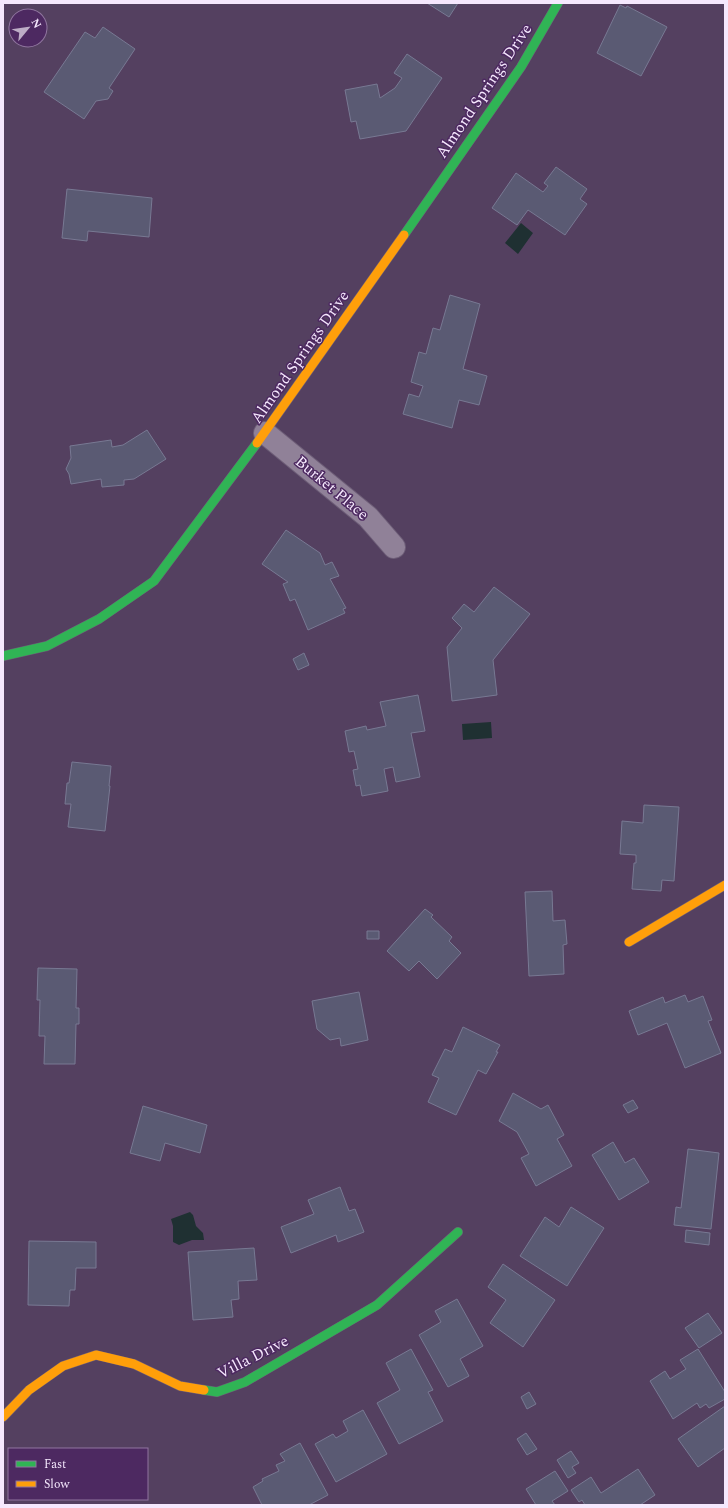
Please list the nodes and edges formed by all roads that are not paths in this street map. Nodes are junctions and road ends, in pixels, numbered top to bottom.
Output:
1 (558, 3) edge
2 (265, 433) junction
3 (394, 547) dead end
4 (3, 656) edge
5 (725, 885) edge
6 (629, 942) dead end
7 (458, 1232) dead end
8 (3, 1417) edge

1 - 2 street, Almond Springs Drive
2 - 3 street, Burket Place
2 - 4 street, Almond Springs Drive
5 - 6 street
7 - 8 street, Villa Drive

